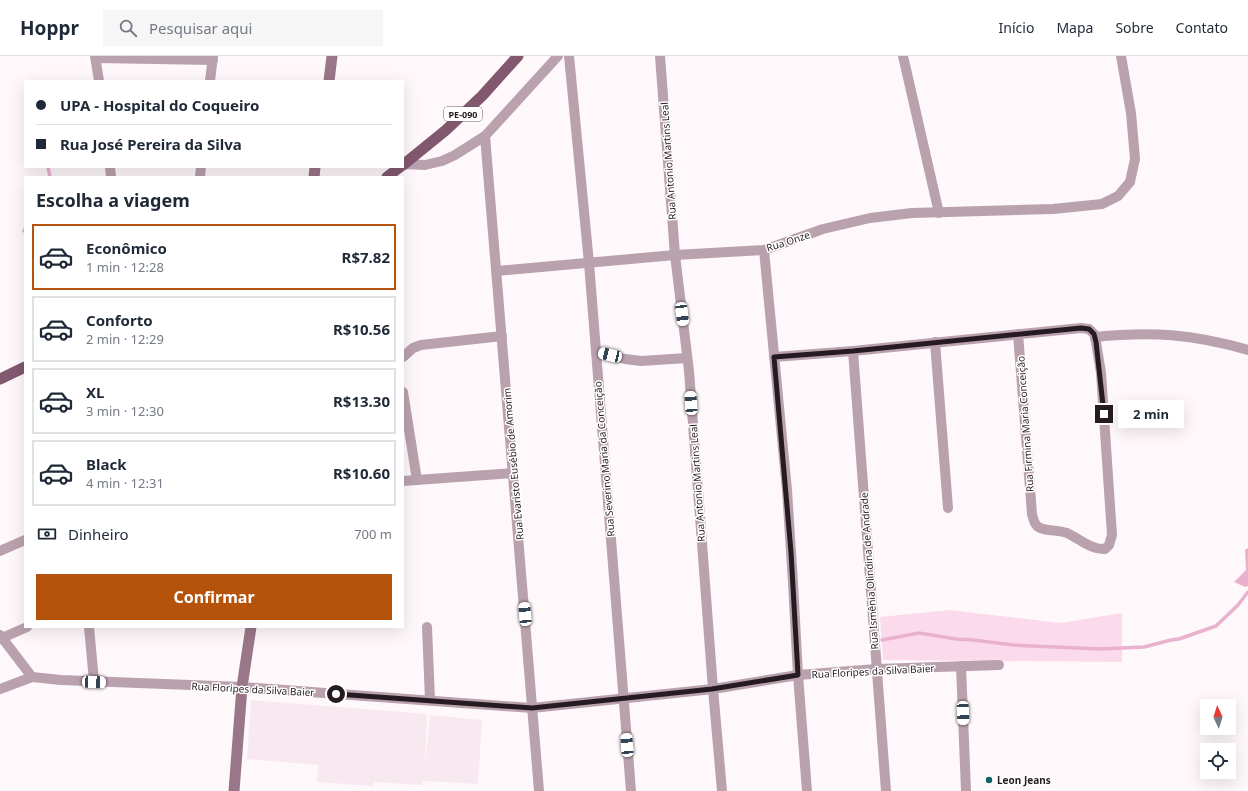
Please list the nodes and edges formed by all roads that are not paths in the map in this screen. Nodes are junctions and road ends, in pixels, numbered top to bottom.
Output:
1 (332, 56) edge
2 (518, 56) edge
3 (558, 56) edge
4 (569, 56) edge
5 (660, 56) edge
6 (903, 56) edge
7 (1121, 56) edge
8 (95, 57) edge
9 (213, 58) edge
10 (99, 80) edge
11 (210, 80) edge
12 (328, 80) edge
13 (485, 136) junction
14 (404, 163) edge
15 (404, 165) edge
16 (398, 168) edge
17 (387, 176) edge
18 (939, 213) junction
19 (764, 250) junction
20 (675, 255) junction
21 (589, 263) junction
22 (496, 271) junction
23 (1092, 333) junction
24 (1018, 334) junction
25 (502, 336) junction
26 (935, 342) junction
27 (1248, 350) edge
28 (853, 351) junction
29 (596, 352) junction
30 (404, 356) edge
31 (774, 357) junction
32 (687, 358) junction
33 (24, 367) edge
34 (0, 379) edge
35 (404, 398) edge
36 (513, 473) junction
37 (417, 480) junction
38 (404, 481) edge
39 (948, 508) dead end
40 (24, 540) edge
41 (0, 551) edge
42 (427, 627) dead end
43 (24, 628) edge
44 (89, 628) edge
45 (251, 628) edge
46 (1, 637) edge
47 (999, 665) dead end
48 (961, 666) junction
49 (877, 669) junction
50 (798, 675) junction
51 (32, 677) junction
52 (94, 682) junction
53 (242, 687) junction
54 (0, 689) edge
55 (712, 689) junction
56 (623, 698) junction
57 (430, 700) junction
58 (532, 708) junction
59 (234, 791) edge
60 (540, 791) edge
61 (631, 791) edge
62 (722, 791) edge
63 (807, 791) edge
64 (886, 791) edge
65 (966, 791) edge

1 - 12 main road
2 - 14 main road, PE-090
3 - 13 street
4 - 21 street, Rua Severino Maria da Conceição
5 - 20 street, Rua Antonio Martins Leal
6 - 18 street
7 - 18 street, Rua Onze
8 - 9 street
8 - 10 street
9 - 11 street
13 - 15 street
13 - 22 street, Rua Evaristo Eusébio de Amorim
16 - 17 main road, PE-090
18 - 19 street, Rua Onze
19 - 20 street, Rua Onze
19 - 31 street
20 - 21 street, Rua Onze
20 - 32 street, Rua Antonio Martins Leal
21 - 22 street, Rua Onze
21 - 29 street, Rua Severino Maria da Conceição
22 - 25 street, Rua Evaristo Eusébio de Amorim
23 - 24 street
23 - 24 street, Rua Firmina Maria Conceição
23 - 27 street
24 - 26 street
25 - 30 street
25 - 36 street, Rua Evaristo Eusébio de Amorim
26 - 28 street
26 - 39 street
28 - 31 street
28 - 49 street, Rua Ismênia Olindina de Andrade
29 - 32 street
29 - 56 street, Rua Severino Maria da Conceição
31 - 50 street
32 - 55 street, Rua Antonio Martins Leal
33 - 34 main road
35 - 37 street
36 - 37 street
36 - 58 street, Rua Evaristo Eusébio de Amorim
37 - 38 street
40 - 41 street
42 - 57 street
43 - 46 street
44 - 52 street
45 - 53 main road
46 - 51 street
47 - 48 street, Rua Floripes da Silva Baier
48 - 49 street, Rua Floripes da Silva Baier
48 - 65 street
49 - 50 street, Rua Floripes da Silva Baier
49 - 64 street, Rua Ismênia Olindina de Andrade
50 - 55 street, Rua Floripes da Silva Baier
50 - 63 street
51 - 52 street, Rua Floripes da Silva Baier
51 - 54 street
52 - 53 street, Rua Floripes da Silva Baier
53 - 57 street, Rua Floripes da Silva Baier
53 - 59 main road
55 - 56 street, Rua Floripes da Silva Baier
55 - 62 street, Rua Antonio Martins Leal
56 - 58 street, Rua Floripes da Silva Baier
56 - 61 street, Rua Severino Maria da Conceição
57 - 58 street, Rua Floripes da Silva Baier
58 - 60 street, Rua Evaristo Eusébio de Amorim

